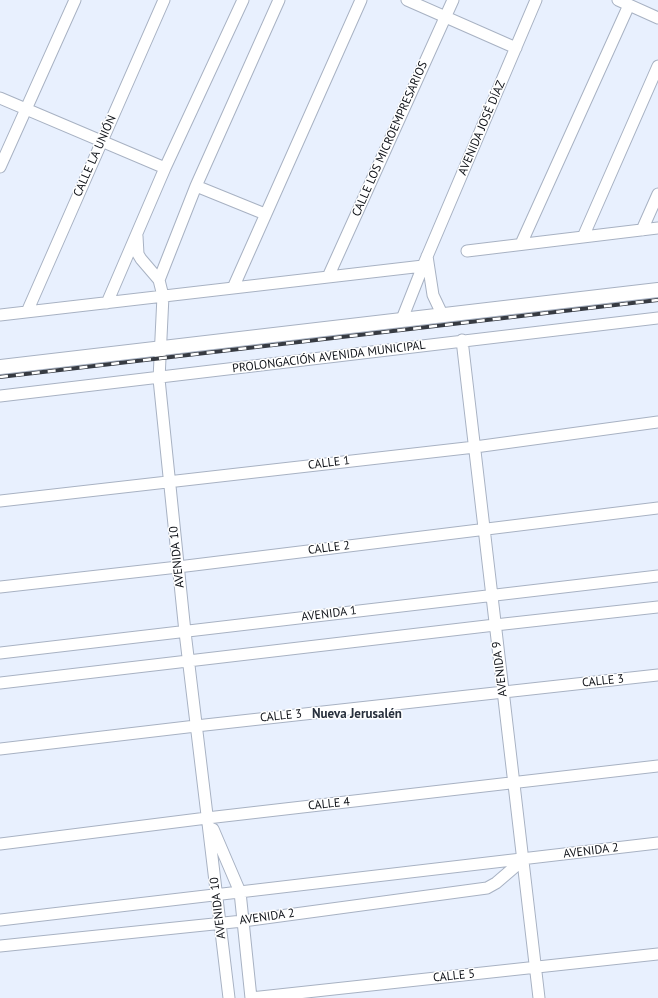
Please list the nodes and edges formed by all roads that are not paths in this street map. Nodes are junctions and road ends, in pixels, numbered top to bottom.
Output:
1 (75, 0) edge
2 (164, 0) edge
3 (243, 0) edge
4 (279, 0) edge
5 (361, 0) edge
6 (407, 0) edge
7 (453, 0) edge
8 (536, 0) edge
9 (618, 0) edge
10 (629, 5) junction
11 (445, 17) junction
12 (658, 18) edge
13 (516, 48) junction
14 (658, 66) edge
15 (0, 98) edge
16 (26, 109) junction
17 (102, 141) junction
18 (0, 167) edge
19 (165, 168) junction
20 (196, 186) junction
21 (658, 194) edge
22 (266, 214) junction
23 (658, 228) edge
24 (642, 230) junction
25 (137, 234) junction
26 (583, 237) junction
27 (521, 244) junction
28 (467, 251) dead end
29 (425, 261) junction
30 (328, 277) junction
31 (159, 280) junction
32 (233, 288) junction
33 (658, 290) edge
34 (163, 296) junction
35 (107, 303) junction
36 (27, 312) junction
37 (442, 314) junction
38 (0, 315) edge
39 (658, 318) edge
40 (402, 319) junction
41 (462, 340) junction
42 (161, 348) junction
43 (0, 367) edge
44 (159, 379) junction
45 (0, 396) edge
46 (658, 422) edge
47 (475, 447) junction
48 (170, 482) junction
49 (0, 501) edge
50 (658, 508) edge
51 (484, 528) junction
52 (178, 568) junction
53 (658, 576) edge
54 (0, 586) edge
55 (492, 595) junction
56 (658, 608) edge
57 (495, 625) junction
58 (185, 632) junction
59 (0, 653) edge
60 (188, 661) junction
61 (658, 676) edge
62 (0, 683) edge
63 (503, 692) junction
64 (196, 726) junction
65 (0, 749) edge
66 (658, 766) edge
67 (514, 783) junction
68 (208, 818) junction
69 (658, 843) edge
70 (0, 844) edge
71 (524, 859) junction
72 (240, 892) junction
73 (217, 895) junction
74 (0, 920) edge
75 (243, 921) junction
76 (220, 923) junction
77 (0, 946) edge
78 (658, 954) edge
79 (536, 967) junction
80 (229, 998) edge
81 (251, 998) edge
82 (539, 998) edge

1 - 16 street
2 - 17 street, CALLE LA UNIÓN
3 - 19 street
4 - 20 street
5 - 22 street
6 - 11 street
7 - 11 street, CALLE LOS MICROEMPRESARIOS
8 - 13 street, AVENIDA JOSÉ DÍAZ
9 - 10 street
10 - 12 street
10 - 27 street
11 - 13 street
11 - 30 street, CALLE LOS MICROEMPRESARIOS
13 - 29 street, AVENIDA JOSÉ DÍAZ
14 - 26 street
15 - 16 street
16 - 17 street
16 - 18 street
17 - 19 street
17 - 36 street, CALLE LA UNIÓN
19 - 25 street
20 - 22 street
20 - 31 street
21 - 24 street
22 - 32 street
23 - 24 street
24 - 26 street
25 - 31 street
25 - 35 street
26 - 27 street
27 - 28 street
29 - 30 street
29 - 37 street
29 - 40 street, AVENIDA JOSÉ DÍAZ
30 - 32 street
31 - 34 street, AVENIDA 10
32 - 34 street
33 - 37 main road
34 - 35 street
34 - 42 street, AVENIDA 10
35 - 36 street
36 - 38 street
37 - 40 main road
39 - 41 street, PROLONGACIÓN AVENIDA MUNICIPAL
40 - 42 main road
41 - 44 street, PROLONGACIÓN AVENIDA MUNICIPAL
41 - 47 street, AVENIDA 9
42 - 43 main road
42 - 44 street, AVENIDA 10
44 - 45 street, PROLONGACIÓN AVENIDA MUNICIPAL
44 - 48 street, AVENIDA 10
46 - 47 street, CALLE 1
47 - 48 street, CALLE 1
47 - 51 street, AVENIDA 9
48 - 49 street, CALLE 1
48 - 52 street, AVENIDA 10
50 - 51 street, CALLE 2
51 - 52 street, CALLE 2
51 - 55 street, AVENIDA 9
52 - 54 street, CALLE 2
52 - 58 street, AVENIDA 10
53 - 55 street, AVENIDA 1
55 - 57 street, AVENIDA 9
55 - 58 street, AVENIDA 1
56 - 57 street
57 - 60 street
57 - 63 street, AVENIDA 9
58 - 59 street, AVENIDA 1
58 - 60 street, AVENIDA 10
60 - 62 street
60 - 64 street, AVENIDA 10
61 - 63 street, CALLE 3
63 - 64 street, CALLE 3
63 - 67 street, AVENIDA 9
64 - 65 street, CALLE 3
64 - 68 street, AVENIDA 10
66 - 67 street, CALLE 4
67 - 68 street, CALLE 4
67 - 71 street, AVENIDA 9
68 - 70 street, CALLE 4
68 - 72 street, AVENIDA 10
68 - 73 street, AVENIDA 10
69 - 71 street, AVENIDA 2
71 - 72 street, AVENIDA 2
71 - 75 street, AVENIDA 2
71 - 79 street, AVENIDA 9
72 - 73 street, AVENIDA 2
72 - 75 street, AVENIDA 10
73 - 74 street, AVENIDA 2
73 - 76 street, AVENIDA 10
75 - 76 street, AVENIDA 2
75 - 81 street, AVENIDA 10
76 - 77 street, AVENIDA 2
76 - 80 street, AVENIDA 10
78 - 79 street, CALLE 5
79 - 81 street, CALLE 5
79 - 82 street, AVENIDA 9

